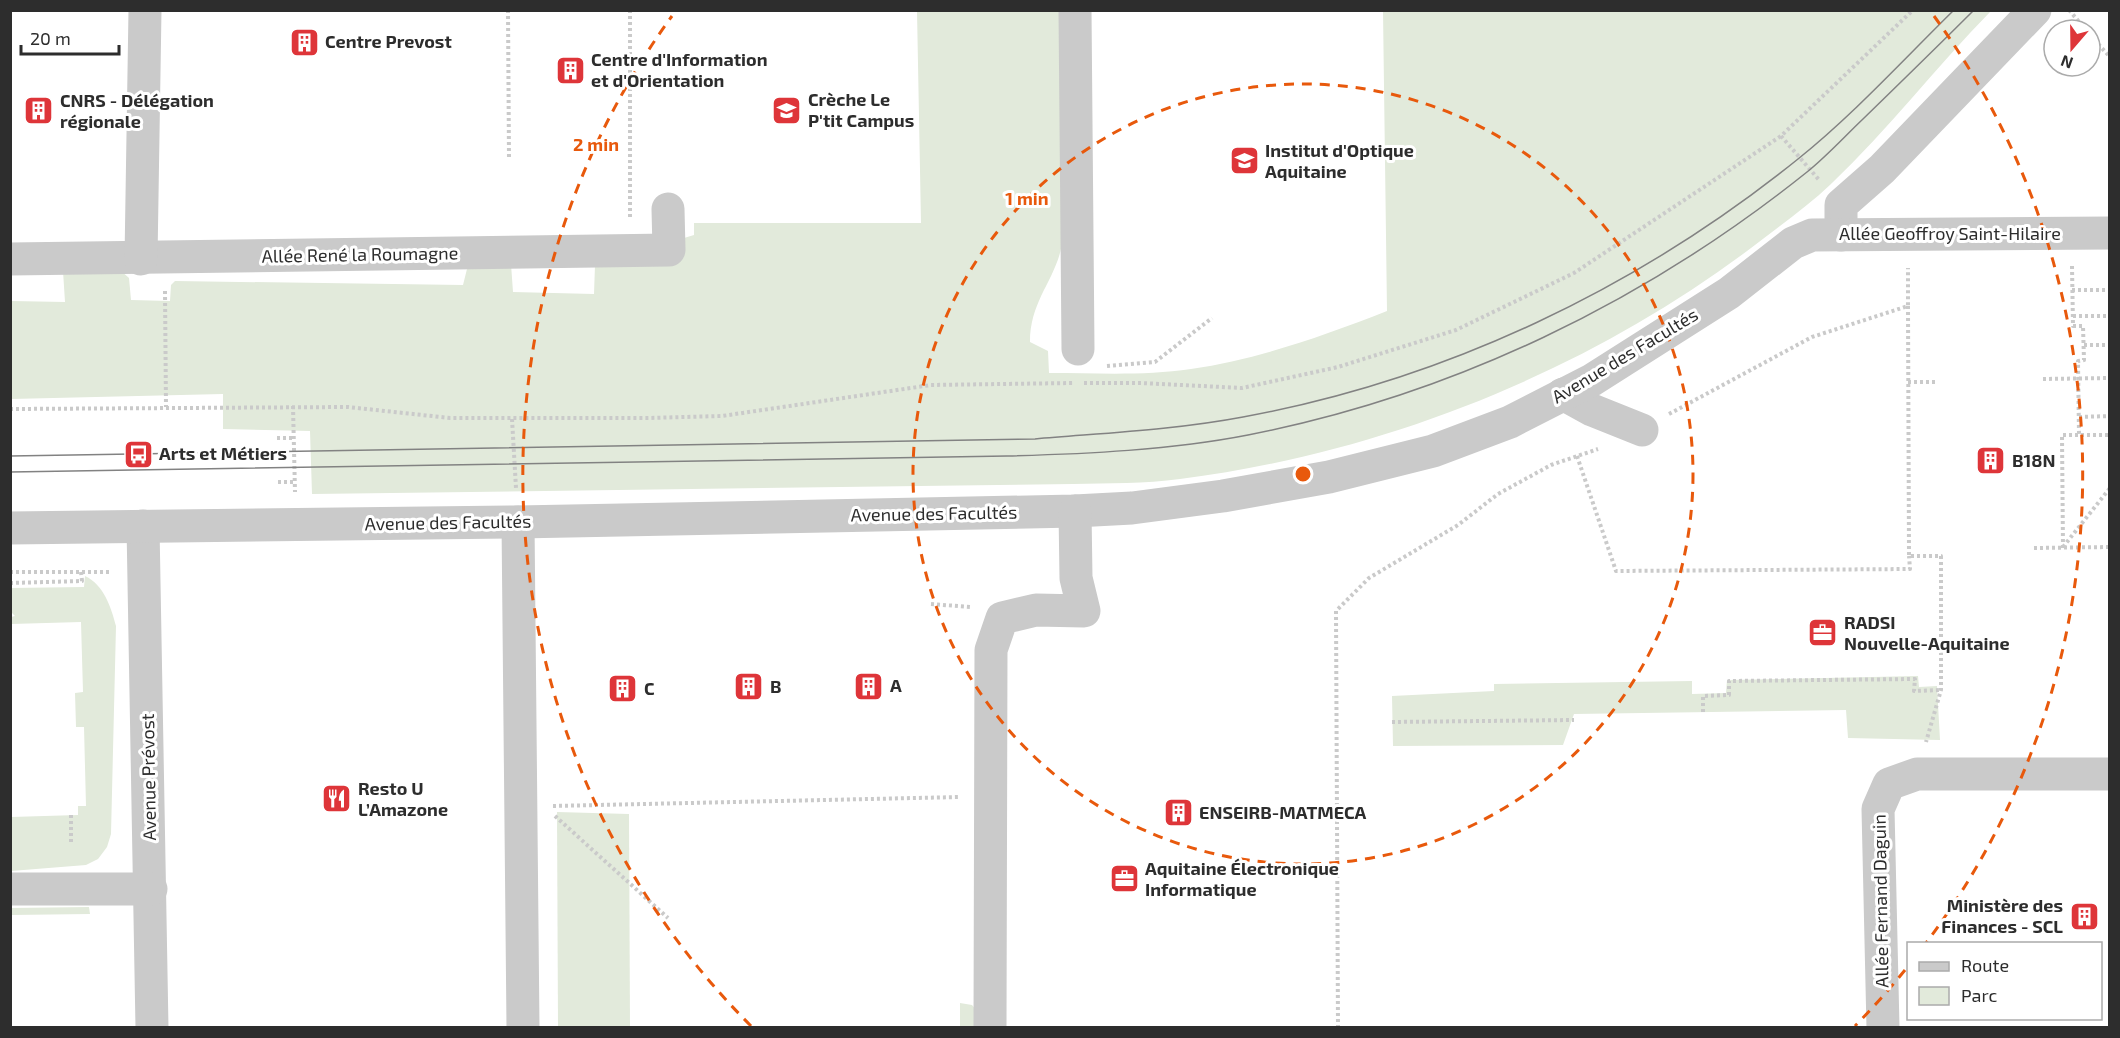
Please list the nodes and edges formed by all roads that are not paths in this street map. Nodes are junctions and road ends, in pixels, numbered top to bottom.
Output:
1 (145, 10) edge
2 (1075, 10) edge
3 (2035, 10) edge
4 (669, 209) dead end
5 (1841, 220) junction
6 (2109, 233) edge
7 (1793, 243) joint
8 (10, 259) edge
9 (152, 259) junction
10 (1089, 358) road end
11 (1563, 394) junction
12 (1642, 430) dead end
13 (1075, 511) junction
14 (518, 522) junction
15 (142, 526) junction
16 (10, 528) edge
17 (2109, 774) edge
18 (10, 889) edge
19 (151, 889) junction
20 (152, 1028) edge
21 (523, 1028) edge
22 (990, 1028) edge
23 (1883, 1028) edge

1 - 9 street
2 - 10 street
3 - 5 street
4 - 9 street, Allée René la Roumagne
5 - 6 street, Allée Geoffroy Saint-Hilaire
5 - 7 street, Allée Geoffroy Saint-Hilaire
7 - 11 street, Avenue des Facultés
8 - 9 street, Allée René la Roumagne
11 - 12 street
11 - 13 street, Avenue des Facultés
13 - 14 street, Avenue des Facultés
13 - 22 street
14 - 15 street, Avenue des Facultés
14 - 21 street
15 - 16 street, Avenue des Facultés
15 - 19 street, Avenue Prévost
17 - 23 street, Allée Fernand Daguin
18 - 19 street
19 - 20 street, Avenue Prévost

